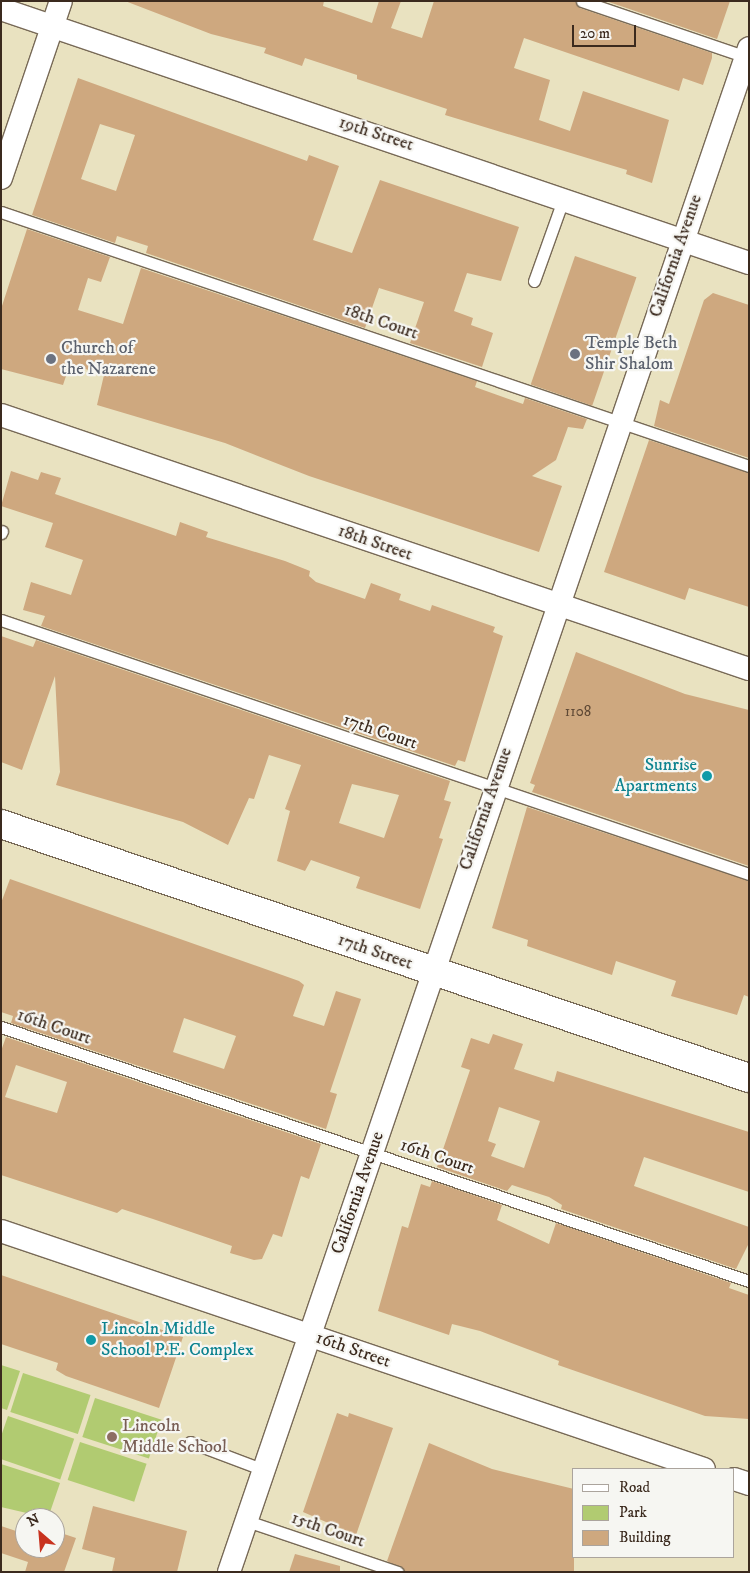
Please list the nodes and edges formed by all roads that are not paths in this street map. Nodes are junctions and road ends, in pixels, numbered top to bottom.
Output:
1 (61, 1) edge
2 (582, 1) edge
3 (1, 9) edge
4 (53, 27) junction
5 (748, 54) edge
6 (1, 178) edge
7 (564, 197) junction
8 (1, 212) edge
9 (681, 240) junction
10 (749, 263) edge
11 (534, 281) dead end
12 (1, 415) edge
13 (619, 422) junction
14 (749, 466) edge
15 (556, 605) junction
16 (1, 620) edge
17 (749, 669) edge
18 (493, 789) junction
19 (1, 824) edge
20 (749, 874) edge
21 (430, 972) junction
22 (1, 1027) edge
23 (749, 1078) edge
24 (372, 1153) junction
25 (1, 1231) edge
26 (749, 1281) edge
27 (310, 1335) junction
28 (190, 1442) dead end
29 (701, 1468) edge
30 (264, 1470) junction
31 (735, 1479) edge
32 (749, 1484) edge
33 (247, 1521) junction
34 (229, 1572) edge
35 (398, 1572) edge

1 - 4 street
2 - 5 lane
3 - 4 street, 19th Street
4 - 6 street
4 - 7 street, 19th Street
5 - 9 street, California Avenue
7 - 9 street, 19th Street
7 - 11 lane
8 - 13 lane, 18th Court
9 - 10 street, 19th Street
9 - 13 street, California Avenue
12 - 15 street, 18th Street
13 - 14 lane, 18th Court
13 - 15 street, California Avenue
15 - 17 street, 18th Street
15 - 18 street, California Avenue
16 - 18 lane, 17th Court
18 - 20 lane, 17th Court
18 - 21 street, California Avenue
19 - 21 street, 17th Street
21 - 23 street, 17th Street
21 - 24 street, California Avenue
22 - 24 lane, 16th Court
24 - 26 lane, 16th Court
24 - 27 street, California Avenue
25 - 27 street, 16th Street
27 - 29 street, 16th Street
27 - 30 street, California Avenue
28 - 30 lane
30 - 33 street, California Avenue
31 - 32 street
33 - 34 street, California Avenue
33 - 35 lane, 15th Court

